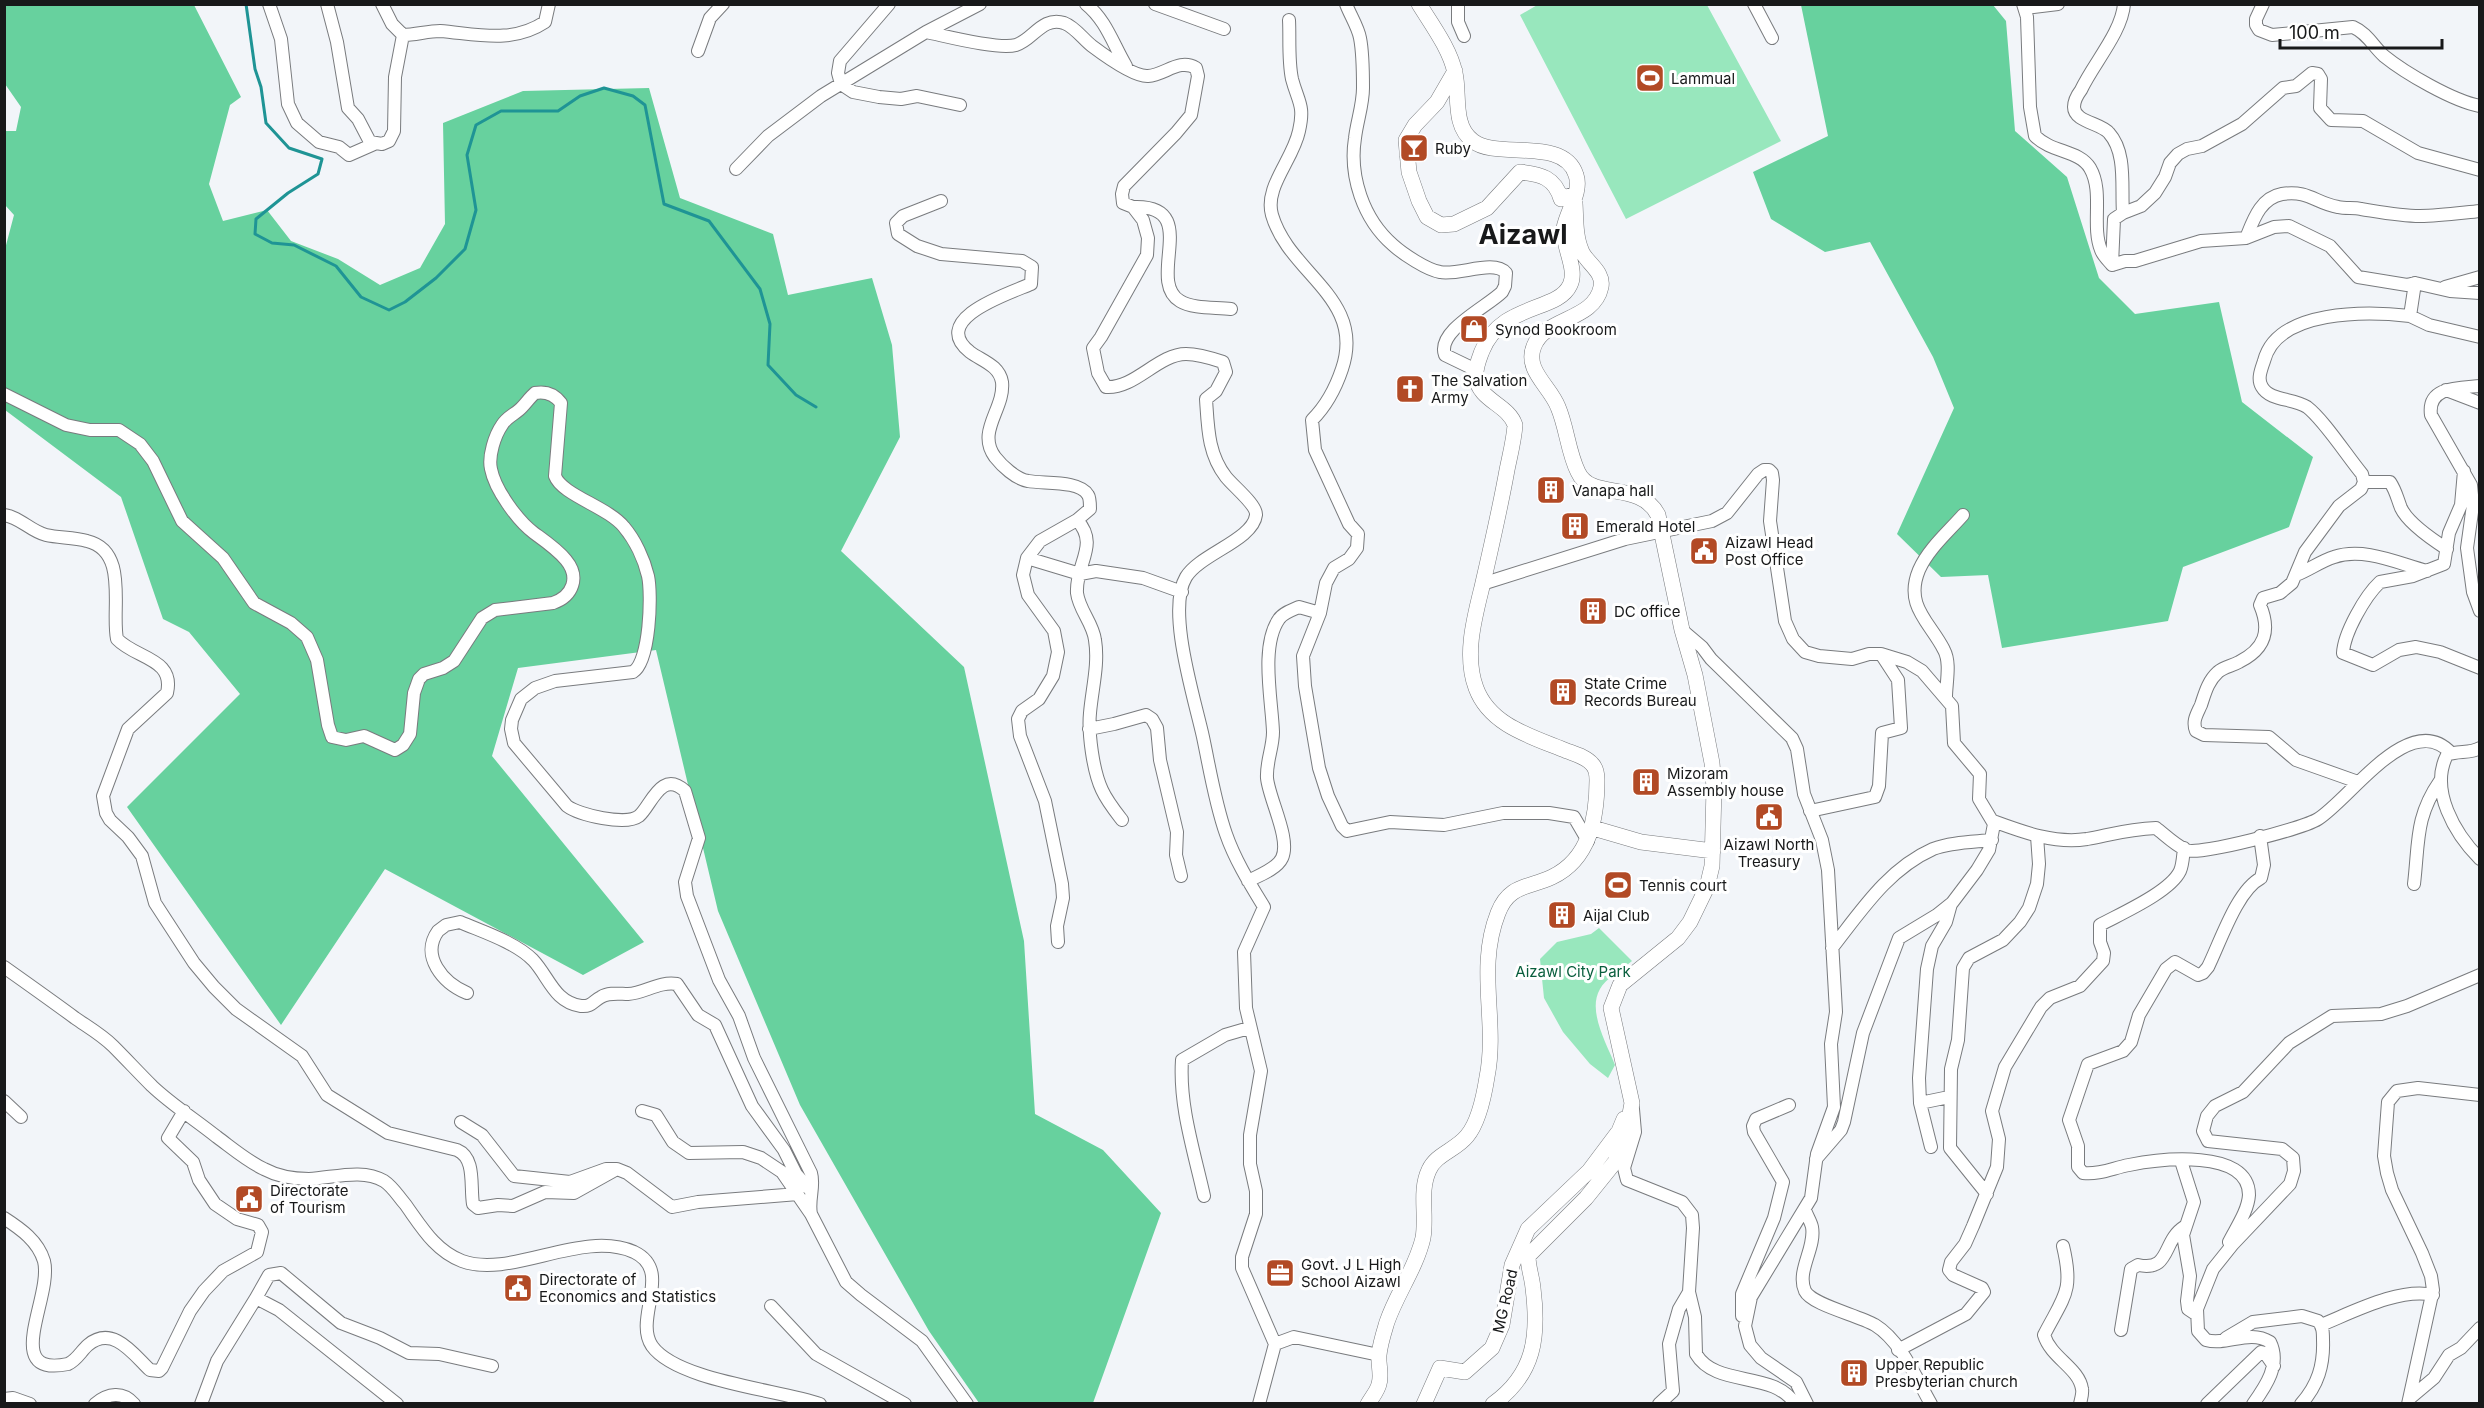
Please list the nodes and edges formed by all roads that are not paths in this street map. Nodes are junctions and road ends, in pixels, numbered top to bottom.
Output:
1 (269, 4) edge
2 (327, 4) edge
3 (382, 4) edge
4 (549, 4) edge
5 (723, 4) edge
6 (889, 4) edge
7 (980, 4) edge
8 (1086, 4) edge
9 (1155, 4) edge
10 (1346, 4) edge
11 (1419, 4) edge
12 (1458, 4) edge
13 (1754, 4) edge
14 (2058, 4) edge
15 (2124, 4) edge
16 (2263, 4) edge
17 (2024, 6) edge
18 (1289, 20) dead end
19 (1224, 29) dead end
20 (926, 32) junction
21 (403, 35) junction
22 (1464, 36) dead end
23 (1772, 38) dead end
24 (698, 51) dead end
25 (1128, 70) junction
26 (1455, 71) junction
27 (841, 84) junction
28 (960, 105) dead end
29 (2480, 106) edge
30 (374, 144) junction
31 (736, 169) dead end
32 (2480, 170) edge
33 (1575, 194) junction
34 (940, 201) dead end
35 (1133, 207) junction
36 (2480, 211) edge
37 (2123, 213) junction
38 (2246, 238) junction
39 (2112, 265) junction
40 (2480, 277) edge
41 (2415, 283) junction
42 (2441, 288) junction
43 (2480, 293) edge
44 (1231, 309) dead end
45 (2410, 316) junction
46 (2480, 338) edge
47 (1476, 370) junction
48 (2480, 386) edge
49 (2445, 390) junction
50 (4, 394) edge
51 (2480, 403) edge
52 (2464, 471) junction
53 (2364, 482) junction
54 (4, 515) edge
55 (1963, 515) dead end
56 (1077, 520) junction
57 (1663, 531) junction
58 (2447, 549) junction
59 (1027, 558) junction
60 (2427, 571) junction
61 (1080, 574) junction
62 (2296, 575) junction
63 (1482, 584) junction
64 (1182, 592) junction
65 (2480, 610) edge
66 (1320, 613) junction
67 (1682, 630) junction
68 (1881, 654) junction
69 (2480, 668) edge
70 (1946, 697) junction
71 (1089, 729) junction
72 (2480, 748) edge
73 (2451, 753) junction
74 (2440, 781) junction
75 (2358, 782) junction
76 (1809, 811) junction
77 (1122, 820) dead end
78 (1993, 821) junction
79 (1590, 834) junction
80 (2037, 836) junction
81 (2260, 836) junction
82 (1992, 840) junction
83 (2184, 848) junction
84 (1713, 851) junction
85 (2480, 859) edge
86 (1181, 876) dead end
87 (1248, 881) junction
88 (2414, 884) dead end
89 (1952, 903) junction
90 (1058, 942) dead end
91 (1832, 948) junction
92 (4, 967) edge
93 (2480, 975) edge
94 (467, 993) dead end
95 (1249, 1028) junction
96 (2480, 1095) edge
97 (1949, 1097) junction
98 (4, 1101) edge
99 (1632, 1103) junction
100 (1920, 1103) junction
101 (1789, 1105) dead end
102 (184, 1111) junction
103 (642, 1111) dead end
104 (21, 1117) dead end
105 (461, 1122) dead end
106 (1931, 1147) dead end
107 (1816, 1159) junction
108 (2181, 1161) junction
109 (617, 1169) junction
110 (812, 1191) junction
111 (798, 1194) junction
112 (1987, 1194) junction
113 (1204, 1196) dead end
114 (1805, 1210) junction
115 (811, 1214) junction
116 (4, 1218) edge
117 (2184, 1227) junction
118 (2063, 1246) dead end
119 (2226, 1251) junction
120 (1689, 1292) junction
121 (2433, 1295) junction
122 (256, 1298) junction
123 (771, 1306) dead end
124 (2197, 1316) junction
125 (2321, 1325) junction
126 (1746, 1326) junction
127 (2480, 1328) edge
128 (2121, 1330) dead end
129 (2220, 1342) junction
130 (1275, 1344) junction
131 (1898, 1350) junction
132 (1379, 1355) junction
133 (492, 1366) dead end
134 (2274, 1366) junction
135 (4, 1399) edge
136 (2408, 1402) edge
137 (30, 1404) edge
138 (95, 1404) edge
139 (134, 1404) edge
140 (201, 1404) edge
141 (397, 1404) edge
142 (820, 1404) edge
143 (905, 1404) edge
144 (966, 1404) edge
145 (1259, 1404) edge
146 (1368, 1404) edge
147 (1424, 1404) edge
148 (1493, 1404) edge
149 (1659, 1404) edge
150 (1794, 1404) edge
151 (1808, 1404) edge
152 (1931, 1404) edge
153 (2080, 1404) edge
154 (2207, 1404) edge
155 (2253, 1404) edge
156 (2301, 1404) edge

1 - 30 street
2 - 30 street
3 - 21 street
4 - 21 street
5 - 24 street
6 - 27 street
7 - 20 street
8 - 25 street
9 - 19 street
10 - 47 street
11 - 26 main road
12 - 22 street
13 - 23 street
14 - 17 street
15 - 37 street
16 - 29 street
17 - 39 street
18 - 66 street
20 - 25 street
20 - 27 street
21 - 30 street
25 - 35 street
26 - 33 main road
26 - 33 main road
27 - 28 street
27 - 31 street
32 - 37 street
33 - 47 main road
33 - 57 main road
34 - 56 street
35 - 44 street
35 - 64 street
36 - 38 street
37 - 39 street
38 - 39 street
38 - 41 street
40 - 42 street
41 - 42 street
41 - 45 street
42 - 43 street
45 - 46 street
45 - 53 street
47 - 63 main road
48 - 49 street
49 - 51 street
49 - 52 street
50 - 110 street
52 - 58 street
52 - 65 street
53 - 58 street
53 - 62 street
54 - 109 street
55 - 70 street
56 - 59 street
56 - 61 street
57 - 63 street
57 - 67 main road
57 - 68 street
58 - 60 street
59 - 61 street
59 - 90 street
60 - 62 street
60 - 69 street
61 - 64 street
61 - 71 street
62 - 75 street
63 - 79 main road
64 - 87 street
66 - 79 street
66 - 87 street
67 - 76 street
67 - 84 main road
68 - 70 street
68 - 76 street
70 - 78 street
71 - 77 street
71 - 86 street
72 - 73 street
73 - 74 street
73 - 75 street
74 - 85 street
74 - 88 street
75 - 81 street
76 - 91 street
78 - 80 street
78 - 82 street
79 - 84 main road
79 - 132 main road
80 - 83 street
80 - 97 street
81 - 83 street
81 - 108 street
82 - 89 street
82 - 91 street
83 - 112 street
84 - 99 main road
87 - 95 street
89 - 100 street
89 - 107 street
91 - 107 street
92 - 102 street
93 - 119 street
94 - 110 street
95 - 113 street
95 - 130 street
96 - 121 street
97 - 100 street
97 - 112 street
98 - 104 street
99 - 120 street
99 - 147 main road, MG Road
99 - 148 main road
100 - 106 street
101 - 126 street
102 - 116 street
102 - 142 street
103 - 111 street
105 - 109 street
107 - 114 street
108 - 117 street
108 - 119 street
109 - 111 street
110 - 115 street
111 - 115 street
112 - 131 street
114 - 126 street
114 - 131 street
115 - 144 street
117 - 124 street
117 - 128 street
118 - 153 street
119 - 124 street
120 - 149 street
120 - 150 street
121 - 125 street
121 - 136 street
122 - 133 street
122 - 140 street
122 - 141 street
123 - 143 street
124 - 129 street
125 - 129 street
125 - 156 street
126 - 151 street
127 - 136 street
129 - 134 street
130 - 132 street
130 - 145 street
131 - 152 street
132 - 146 main road
134 - 154 street
134 - 155 street
135 - 137 street
138 - 139 street

